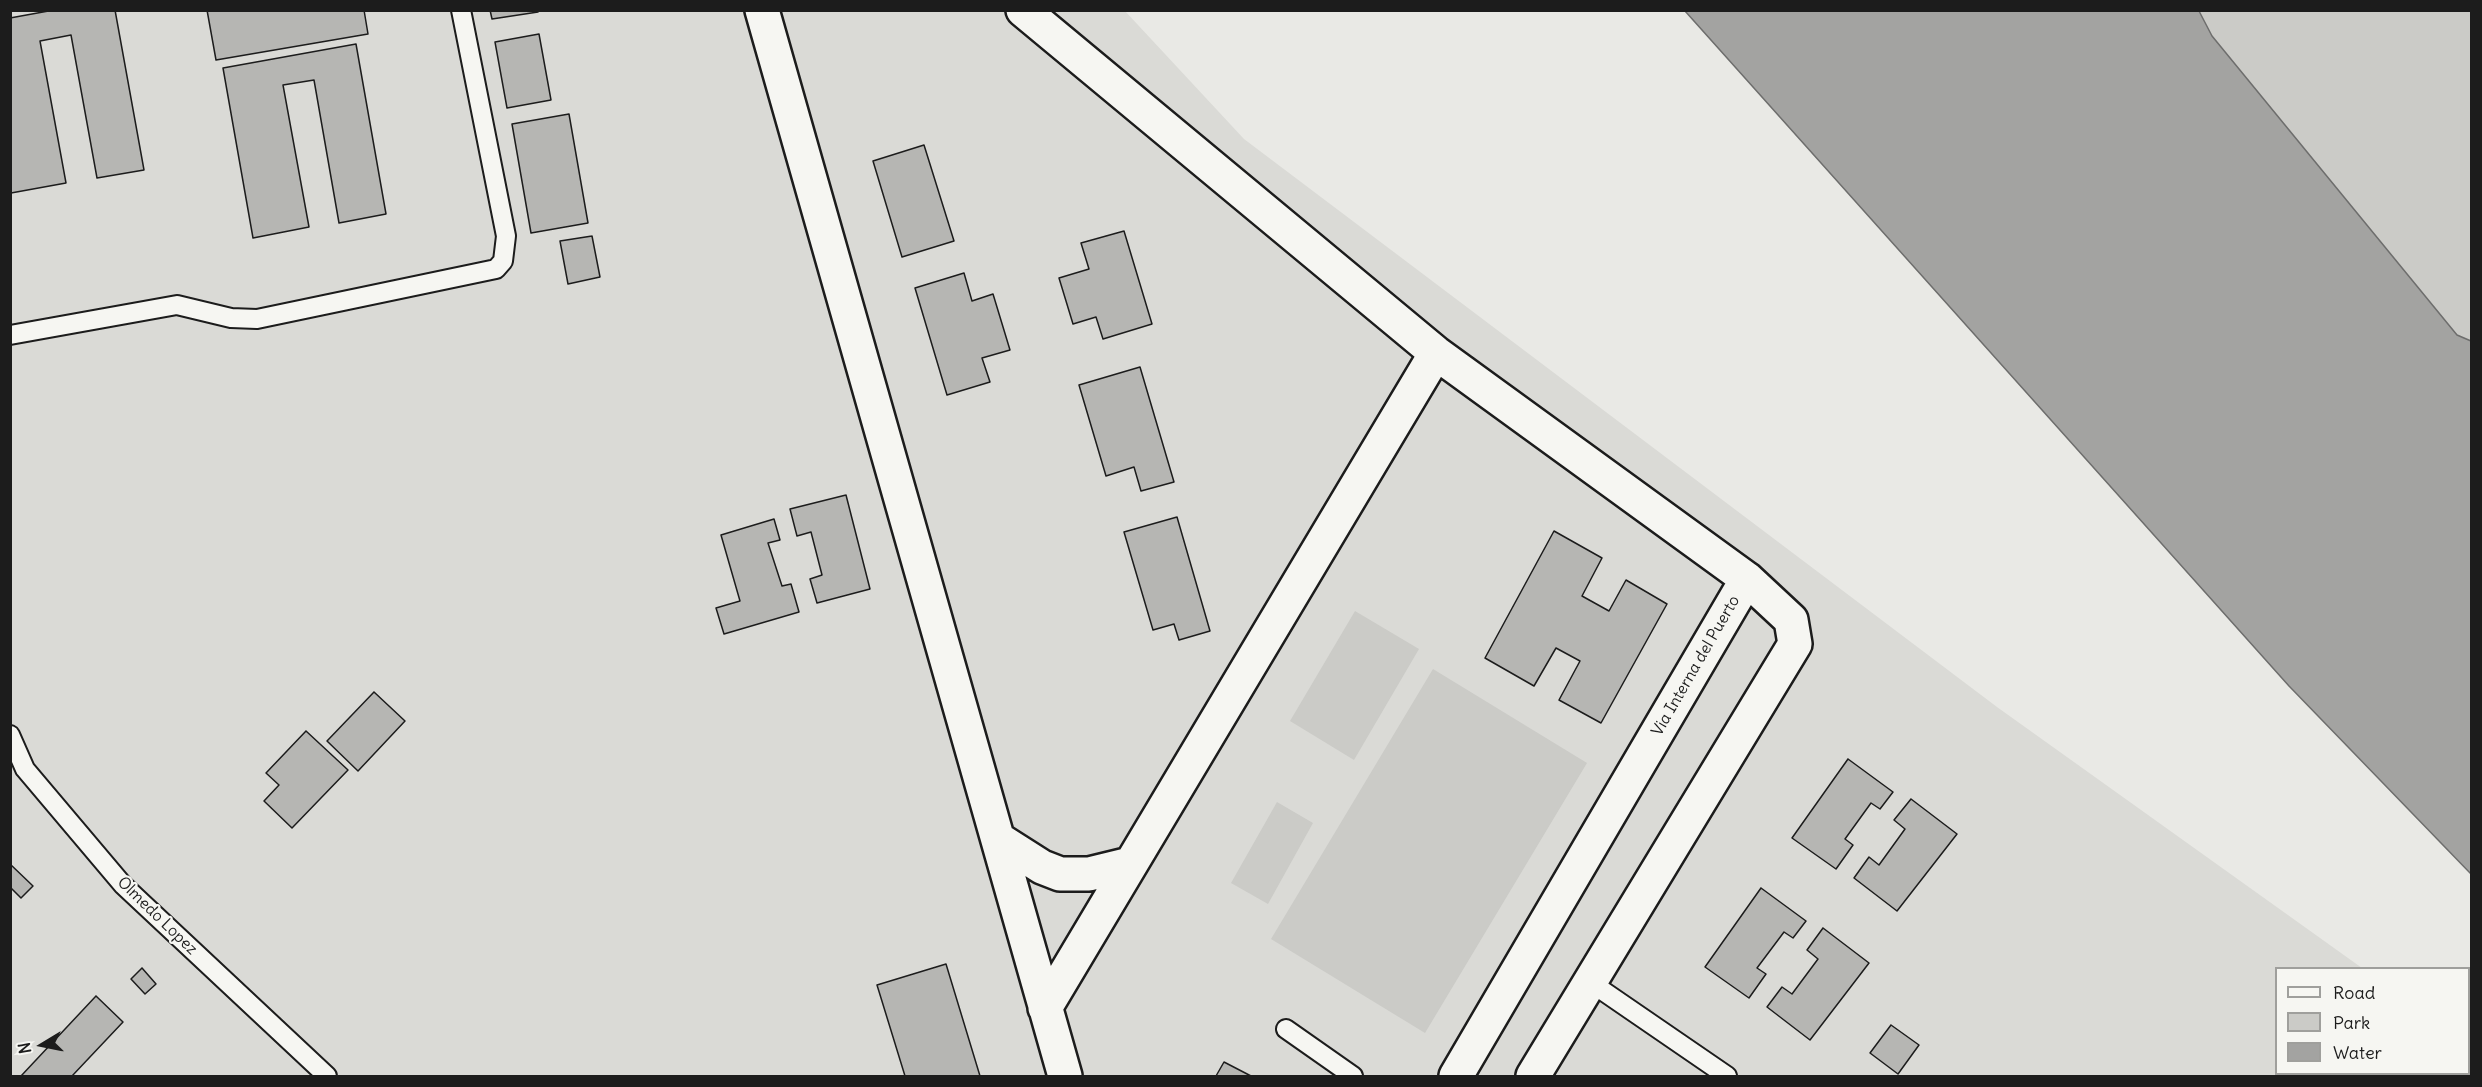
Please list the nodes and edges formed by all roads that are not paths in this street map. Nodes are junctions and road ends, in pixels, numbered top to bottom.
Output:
1 (461, 10) edge
2 (762, 10) edge
3 (1023, 10) edge
4 (10, 335) edge
5 (1436, 352) junction
6 (1747, 579) junction
7 (10, 735) edge
8 (998, 839) junction
9 (1130, 864) junction
10 (1590, 982) junction
11 (1045, 1008) junction
12 (1286, 1029) dead end
13 (327, 1077) edge
14 (1065, 1077) edge
15 (1353, 1077) edge
16 (1456, 1077) edge
17 (1533, 1077) edge
18 (1727, 1077) edge

1 - 4 lane
2 - 8 street
3 - 5 street
5 - 6 street
5 - 9 street
6 - 10 street, Via Interna del Puerto
6 - 16 street, Via Interna del Puerto
7 - 13 lane, Olmedo Lopez
8 - 9 street
8 - 11 street
9 - 11 street
10 - 17 street, Via Interna del Puerto
10 - 18 lane
11 - 14 street
12 - 15 lane

